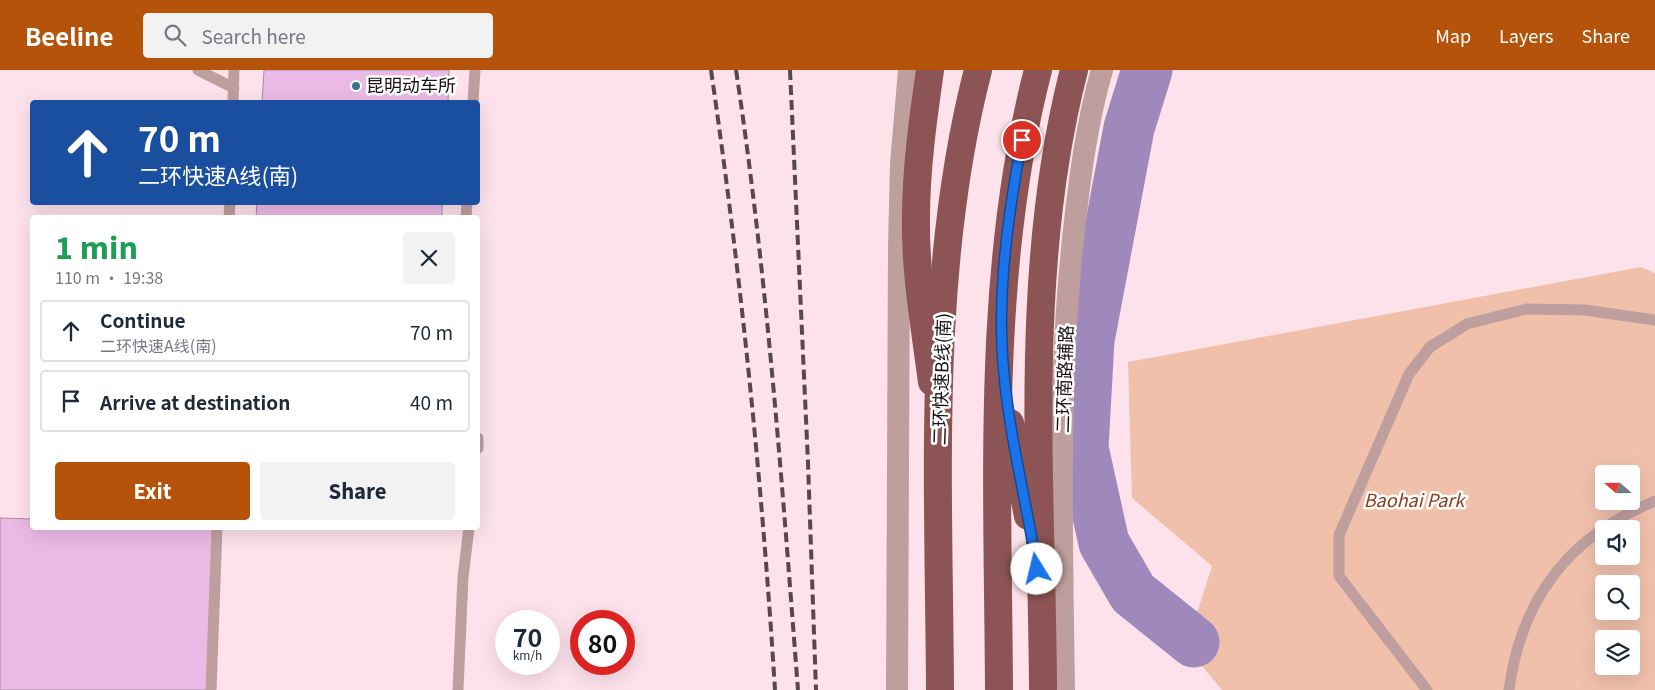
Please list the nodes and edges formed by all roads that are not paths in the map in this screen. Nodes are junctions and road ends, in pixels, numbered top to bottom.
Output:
1 (198, 70) edge
2 (234, 70) edge
3 (475, 70) edge
4 (909, 70) edge
5 (930, 70) edge
6 (978, 70) edge
7 (1038, 70) edge
8 (1074, 70) edge
9 (1102, 70) edge
10 (234, 88) junction
11 (233, 100) edge
12 (473, 100) edge
13 (1003, 293) junction
14 (1655, 320) edge
15 (1655, 501) edge
16 (218, 530) edge
17 (469, 530) edge
18 (947, 567) dead end
19 (1043, 651) junction
20 (211, 690) edge
21 (458, 690) edge
22 (897, 690) edge
23 (940, 690) edge
24 (999, 690) edge
25 (1043, 690) edge
26 (1064, 690) edge
27 (1427, 690) edge
28 (1509, 690) edge

1 - 10 lane
2 - 10 lane
3 - 12 lane
4 - 22 street
5 - 18 highway
6 - 23 highway, 二环快速B线(南), bridge
7 - 13 highway
8 - 19 highway
9 - 26 street, 二环南路辅路
10 - 11 lane
13 - 19 highway
13 - 24 highway
14 - 27 lane
15 - 28 lane
16 - 20 lane
17 - 21 lane
19 - 25 highway

